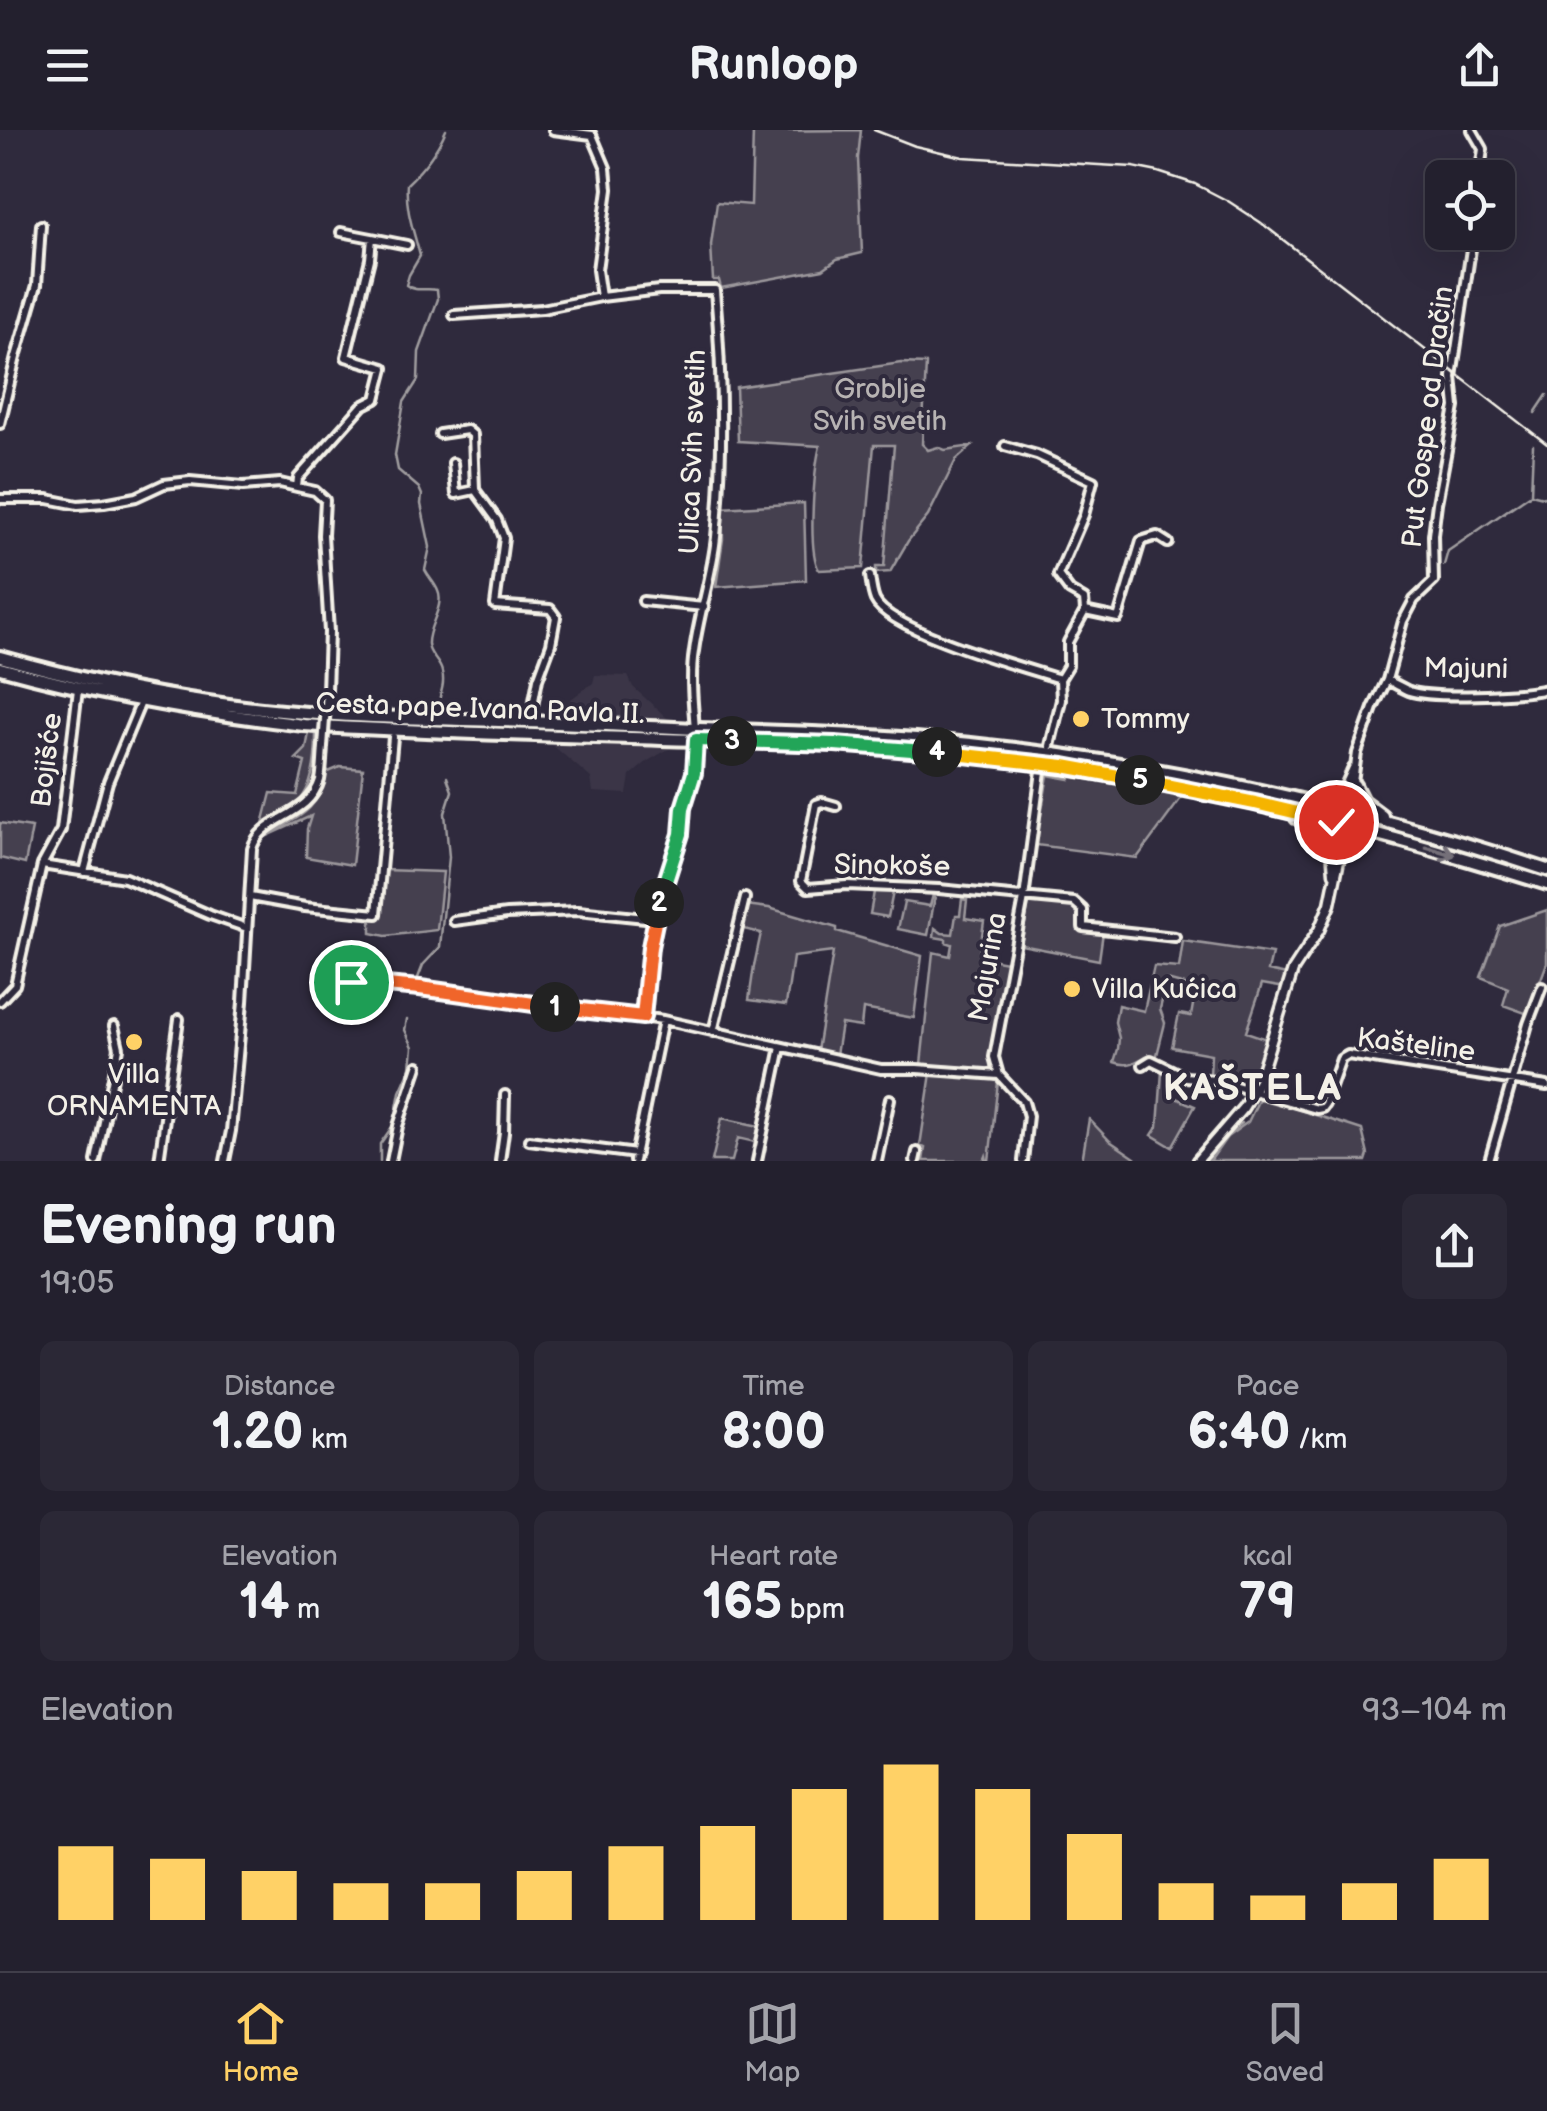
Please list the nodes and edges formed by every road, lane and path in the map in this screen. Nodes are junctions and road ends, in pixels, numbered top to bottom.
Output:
1 (553, 130) edge
2 (1472, 130) edge
3 (1481, 160) edge
4 (41, 226) dead end
5 (341, 232) dead end
6 (372, 238) junction
7 (407, 245) dead end
8 (1471, 250) edge
9 (600, 297) junction
10 (454, 315) dead end
11 (0, 424) edge
12 (440, 434) dead end
13 (1005, 446) dead end
14 (453, 464) dead end
15 (297, 486) junction
16 (475, 490) junction
17 (0, 499) edge
18 (1168, 543) dead end
19 (870, 576) dead end
20 (643, 601) dead end
21 (704, 607) junction
22 (1085, 611) junction
23 (0, 657) edge
24 (0, 668) edge
25 (1060, 679) junction
26 (1387, 680) junction
27 (1547, 689) edge
28 (78, 690) junction
29 (142, 702) junction
30 (530, 722) junction
31 (695, 734) junction
32 (393, 738) dead end
33 (1050, 746) dead end
34 (1354, 767) junction
35 (1042, 770) dead end
36 (1354, 785) junction
37 (836, 806) dead end
38 (1279, 808) junction
39 (1344, 810) junction
40 (1392, 822) junction
41 (1341, 823) junction
42 (1332, 849) junction
43 (42, 866) junction
44 (1547, 870) edge
45 (84, 872) junction
46 (1335, 878) junction
47 (1547, 884) edge
48 (250, 897) junction
49 (746, 898) dead end
50 (1024, 898) junction
51 (654, 919) junction
52 (454, 921) dead end
53 (247, 928) junction
54 (1175, 937) dead end
55 (351, 982) dead end
56 (1542, 987) dead end
57 (0, 1002) edge
58 (643, 1017) junction
59 (180, 1019) dead end
60 (664, 1020) junction
61 (114, 1026) dead end
62 (713, 1032) junction
63 (780, 1047) junction
64 (1143, 1065) dead end
65 (418, 1066) dead end
66 (998, 1075) junction
67 (1512, 1081) junction
68 (1547, 1086) edge
69 (1254, 1091) junction
70 (505, 1095) dead end
71 (890, 1100) dead end
72 (530, 1140) dead end
73 (917, 1152) dead end
74 (635, 1157) edge
75 (96, 1161) edge
76 (159, 1161) edge
77 (225, 1161) edge
78 (391, 1161) edge
79 (500, 1161) edge
80 (757, 1161) edge
81 (877, 1161) edge
82 (915, 1161) edge
83 (1023, 1161) edge
84 (1198, 1161) edge
85 (1489, 1161) edge

1 - 9 street
2 - 3 street
4 - 11 street
5 - 6 street
6 - 7 street
6 - 15 street
8 - 26 street, Put Gospe od Dračin
9 - 10 street, Ulica Svih svetih
9 - 21 street, Ulica Svih svetih
12 - 16 street
13 - 22 street
14 - 16 street
15 - 17 street
15 - 48 street, bridge
16 - 30 street
18 - 22 street
19 - 25 street
20 - 21 street
21 - 31 street, Ulica Svih svetih
22 - 25 street
23 - 30 main road, Cesta pape Ivana Pavla II.
24 - 28 main road, Cesta pape Ivana Pavla II.
25 - 33 street
26 - 27 street, Majuni
26 - 34 street, Put Gospe od Dračin
28 - 29 main road, Cesta pape Ivana Pavla II.
28 - 43 street, Bojišće
29 - 31 main road, Cesta pape Ivana Pavla II.
29 - 45 street
30 - 31 main road, Cesta pape Ivana Pavla II.
31 - 38 main road, Cesta pape Ivana Pavla II.
31 - 39 main road, Cesta pape Ivana Pavla II.
31 - 51 street, Ulica Svih svetih
32 - 48 street
34 - 36 street, Put Gospe od Dračin
34 - 39 street, Put Gospe od Dračin
35 - 50 street, Majurina
36 - 39 street, Put Gospe od Dračin
36 - 40 main road
37 - 50 street, Sinokoše
38 - 41 main road, Cesta pape Ivana Pavla II.
38 - 42 main road
39 - 40 main road, Cesta pape Ivana Pavla II.
39 - 41 street
40 - 44 main road, Cesta pape Ivana Pavla II.
41 - 42 street
41 - 46 street
41 -> 47 main road, Cesta pape Ivana Pavla II.
42 - 46 street
43 - 45 street
43 - 57 street, Bojišće
45 - 53 street
46 - 69 street
48 - 53 street
49 - 62 street
50 - 54 street
50 - 66 street, Majurina
51 - 52 street
51 - 58 street, Ulica Svih svetih
53 - 77 street
55 - 58 street
56 - 67 street
58 - 60 street
59 - 76 street
60 - 62 street
60 - 74 street
61 - 75 street
62 - 63 street
63 - 66 street
63 - 80 street
64 - 69 street
65 - 78 street
66 - 83 street
67 - 68 street, Kašteline
67 - 69 street, Kašteline
67 - 85 street
69 - 84 street
70 - 79 street
71 - 81 street
72 - 74 street
73 - 82 street

